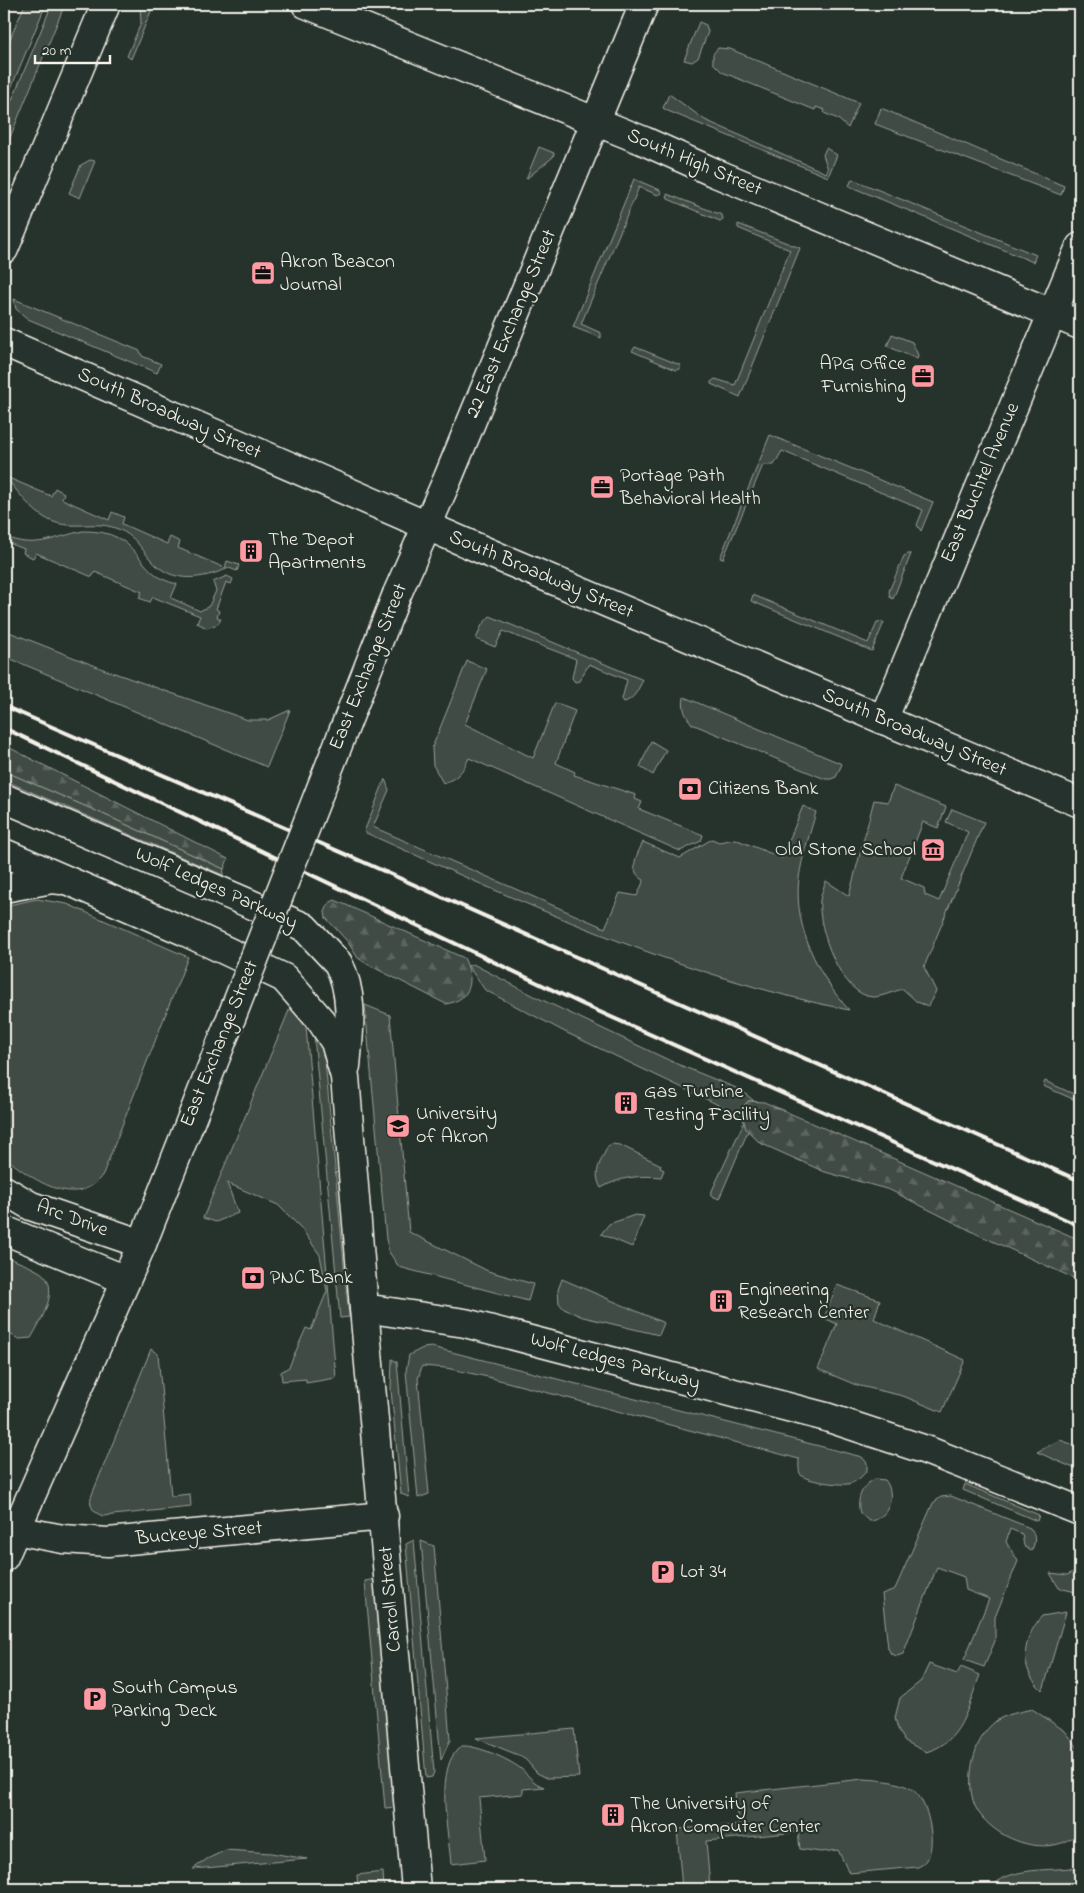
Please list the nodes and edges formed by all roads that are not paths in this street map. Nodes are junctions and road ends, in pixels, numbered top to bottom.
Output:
1 (106, 4) edge
2 (306, 4) edge
3 (644, 4) edge
4 (596, 121) junction
5 (1080, 247) edge
6 (4, 249) edge
7 (1053, 314) junction
8 (1080, 325) edge
9 (4, 342) edge
10 (426, 527) junction
11 (883, 720) junction
12 (4, 798) edge
13 (1080, 803) edge
14 (4, 852) edge
15 (65, 880) junction
16 (4, 888) edge
17 (344, 1077) junction
18 (4, 1190) edge
19 (4, 1230) edge
20 (142, 1244) junction
21 (126, 1280) junction
22 (364, 1308) junction
23 (1080, 1511) edge
24 (384, 1516) junction
25 (15, 1530) junction
26 (4, 1558) edge
27 (416, 1889) edge

1 - 6 main road
2 - 4 main road, South High Street
3 - 4 main road
4 - 7 main road, South High Street
4 - 10 main road, 22 East Exchange Street
5 - 7 main road, East Buchtel Avenue
7 - 8 main road, South High Street
7 - 11 main road, East Buchtel Avenue
9 - 10 main road, South Broadway Street
10 - 11 main road, South Broadway Street
10 - 20 main road, East Exchange Street, bridge
11 - 13 main road, South Broadway Street
12 - 17 main road, Wolf Ledges Parkway
14 - 15 main road, Wolf Ledges Parkway
15 - 16 main road
15 - 17 main road, Wolf Ledges Parkway
17 - 22 main road, Wolf Ledges Parkway
18 - 20 main road, Arc Drive
19 - 21 main road, Arc Drive
20 - 21 main road, East Exchange Street
21 - 25 main road, East Exchange Street
22 - 23 main road, Wolf Ledges Parkway
22 - 24 main road, Carroll Street
24 - 25 main road, Buckeye Street
24 - 27 main road, Carroll Street
25 - 26 main road, East Exchange Street

